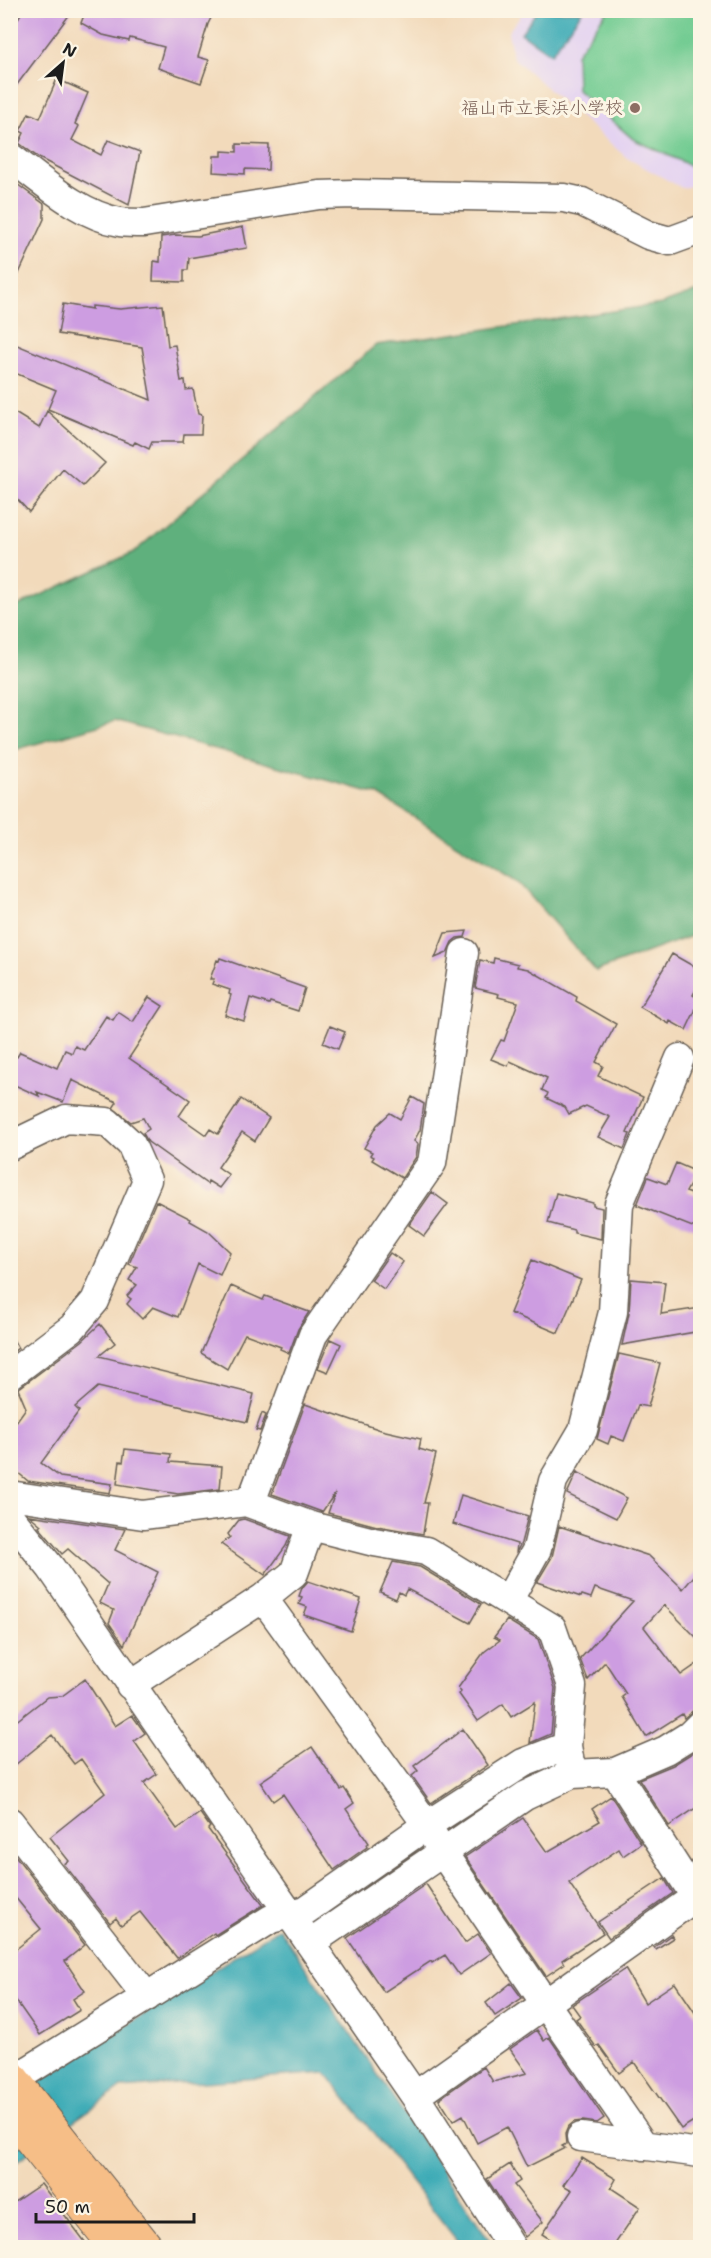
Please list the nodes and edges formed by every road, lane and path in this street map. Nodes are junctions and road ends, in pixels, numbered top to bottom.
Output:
1 (10, 157) edge
2 (700, 230) edge
3 (464, 953) dead end
4 (680, 1058) dead end
5 (10, 1146) edge
6 (10, 1375) edge
7 (10, 1495) edge
8 (246, 1502) junction
9 (10, 1517) edge
10 (311, 1526) junction
11 (263, 1598) junction
12 (508, 1601) junction
13 (130, 1685) junction
14 (700, 1725) edge
15 (567, 1746) junction
16 (615, 1772) junction
17 (572, 1774) junction
18 (10, 1822) edge
19 (427, 1825) junction
20 (443, 1853) junction
21 (699, 1898) edge
22 (289, 1914) junction
23 (310, 1943) junction
24 (147, 1997) junction
25 (545, 2003) junction
26 (13, 2088) edge
27 (415, 2096) junction
28 (581, 2137) dead end
29 (644, 2146) junction
30 (56, 2152) junction
31 (700, 2153) edge
32 (117, 2247) edge
33 (147, 2247) edge
34 (512, 2247) edge

1 - 2 street
3 - 8 street
4 - 12 street
5 - 6 street
7 - 8 street
8 - 10 street
9 - 13 street
10 - 11 street
10 - 12 street
11 - 13 street
11 - 19 street
12 - 15 street
13 - 22 street
14 - 16 street
15 - 17 street
15 - 19 street
16 - 17 street
16 - 21 street
17 - 20 street
18 - 24 street
19 - 20 street
19 - 22 street
20 - 23 street
20 - 25 street
21 - 25 street
22 - 23 street
22 - 24 street
23 - 27 street
24 - 26 street
25 - 27 street
25 - 29 street
26 - 30 main road
27 - 34 street
28 - 29 street
29 - 31 street
30 - 32 main road
30 - 33 main road

